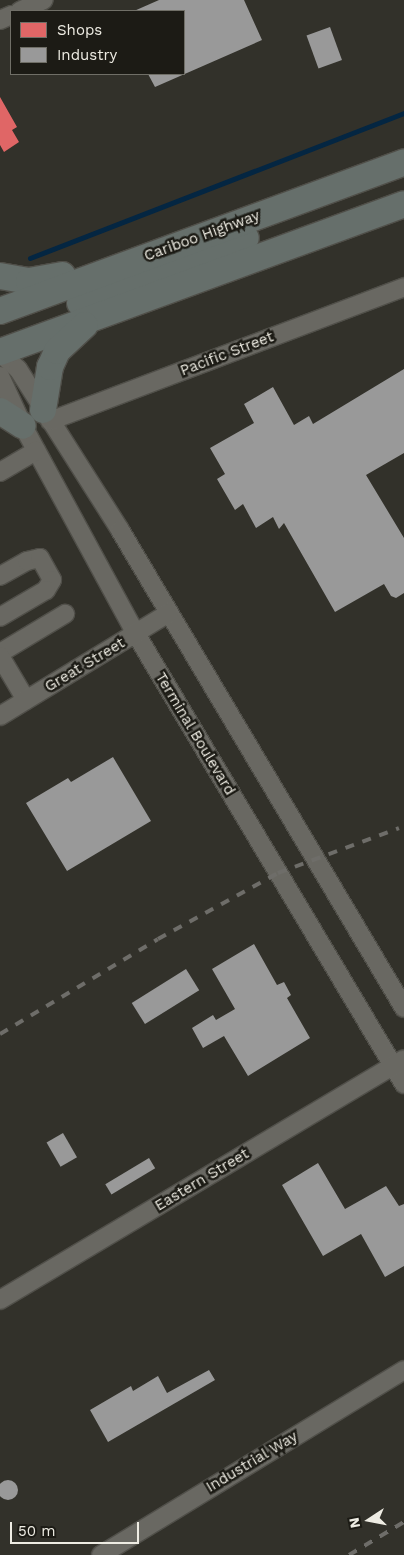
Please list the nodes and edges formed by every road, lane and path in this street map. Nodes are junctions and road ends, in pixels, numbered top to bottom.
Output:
1 (44, 0) edge
2 (22, 10) edge
3 (404, 162) edge
4 (326, 190) junction
5 (404, 204) edge
6 (184, 243) junction
7 (0, 276) edge
8 (404, 288) edge
9 (0, 311) edge
10 (96, 316) junction
11 (0, 352) edge
12 (0, 376) edge
13 (0, 411) edge
14 (47, 415) junction
15 (23, 426) junction
16 (36, 451) junction
17 (0, 472) edge
18 (0, 576) edge
19 (169, 613) junction
20 (65, 614) dead end
21 (0, 618) edge
22 (136, 634) junction
23 (0, 654) edge
24 (26, 700) junction
25 (0, 716) edge
26 (404, 1008) edge
27 (398, 1062) edge
28 (404, 1084) edge
29 (0, 1300) edge
30 (404, 1370) edge
31 (101, 1555) edge

1 - 2 street
3 - 4 highway, Cariboo Highway
4 - 6 highway, Cariboo Highway
4 - 11 highway
5 - 10 highway
6 - 7 highway
6 - 9 highway, Cariboo Highway
8 - 14 street, Pacific Street
10 - 11 highway
10 - 14 highway
11 - 14 street
12 - 15 street, Terminal Boulevard
13 - 15 highway
14 - 19 street
15 - 16 street, Terminal Boulevard
16 - 17 street
16 - 22 street, Terminal Boulevard
18 - 21 street
19 - 22 street, Great Street
19 - 26 street
20 - 23 street
22 - 24 street, Great Street
22 - 27 street, Terminal Boulevard
23 - 24 street
24 - 25 street, Great Street
27 - 28 street, Terminal Boulevard
27 - 29 street, Eastern Street
30 - 31 street, Industrial Way

